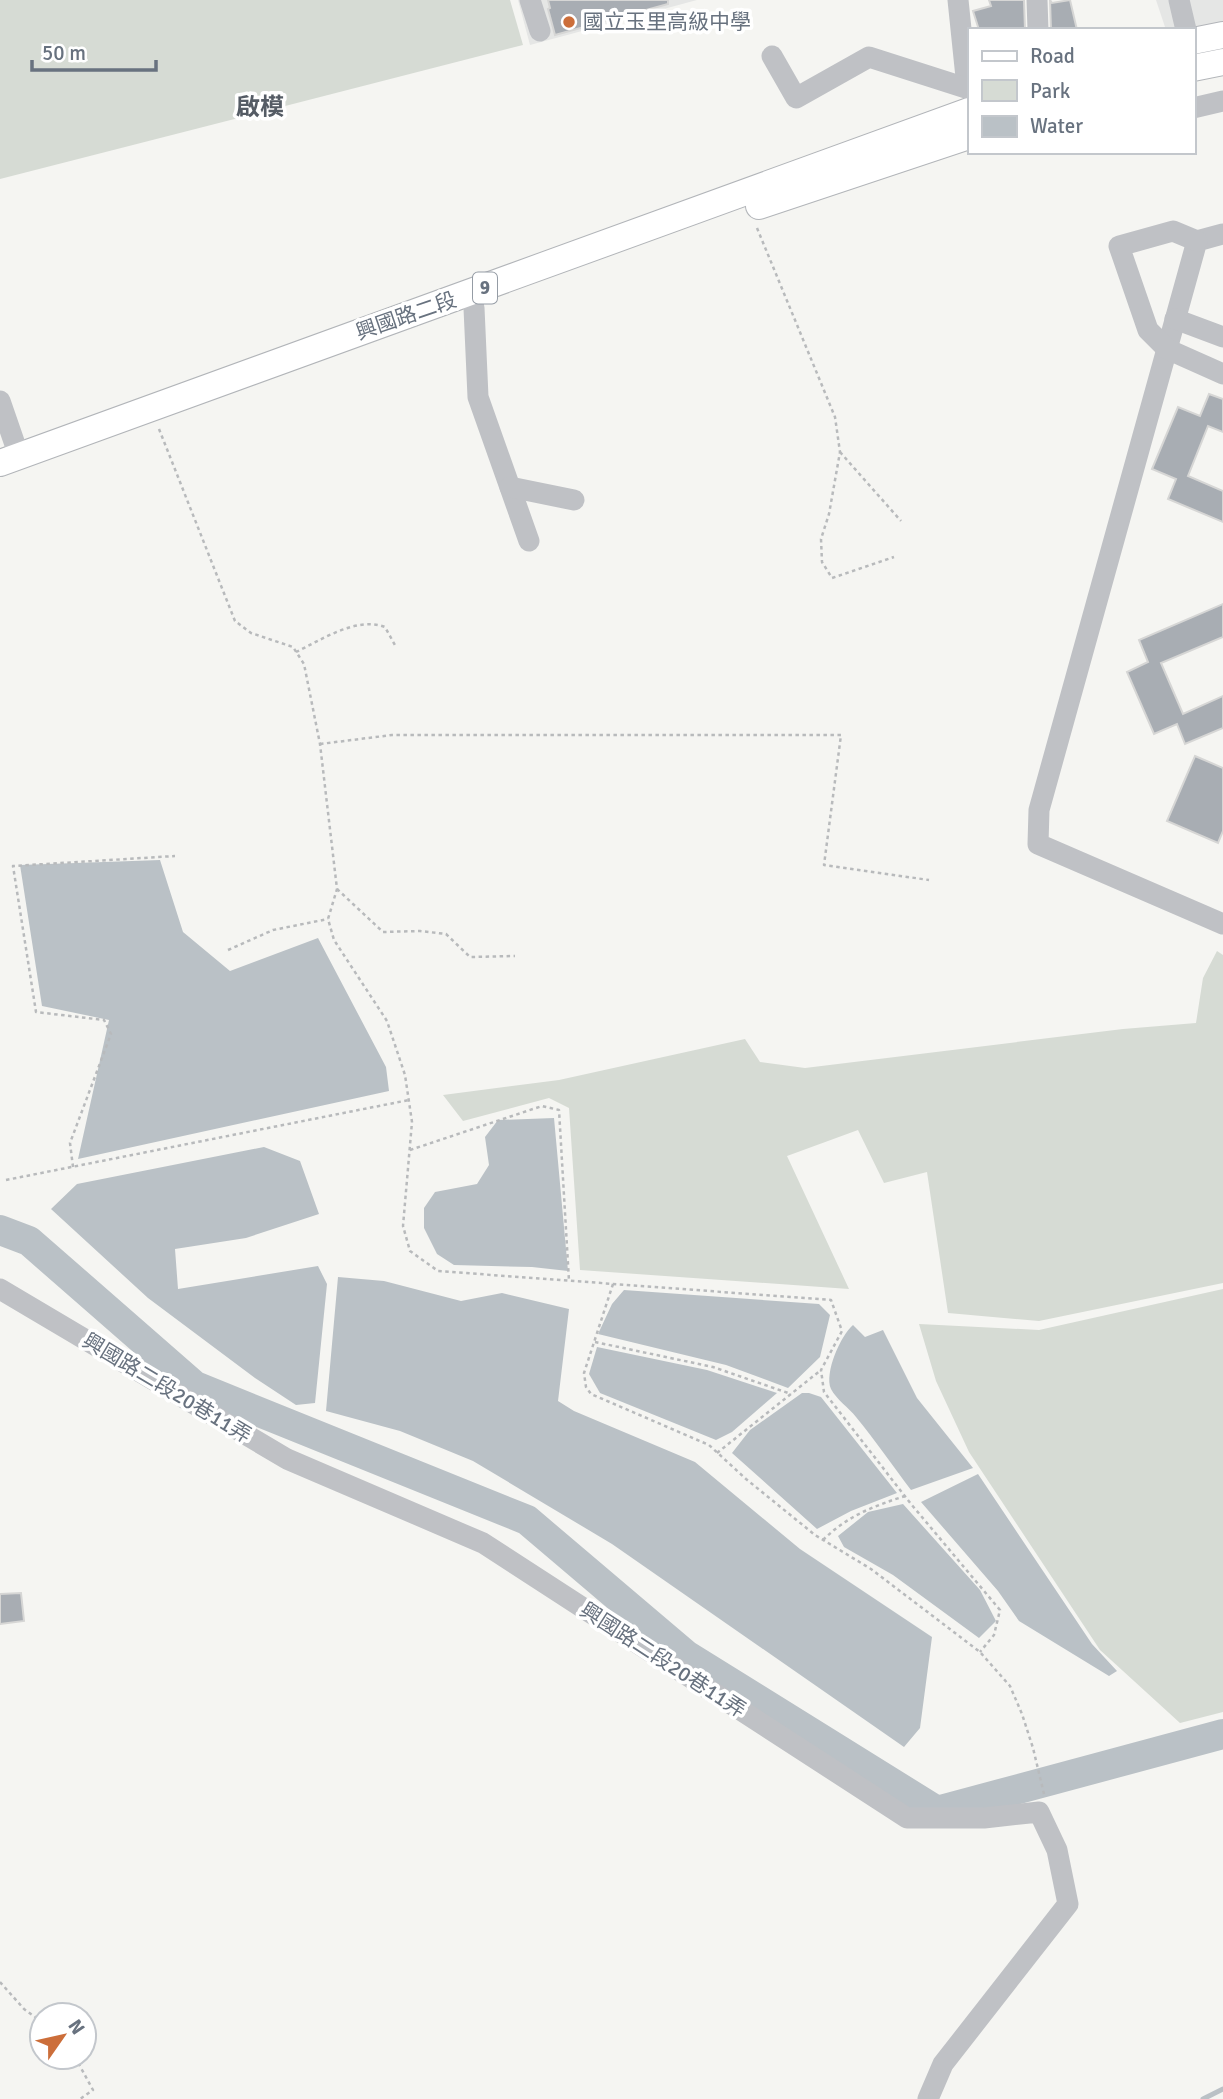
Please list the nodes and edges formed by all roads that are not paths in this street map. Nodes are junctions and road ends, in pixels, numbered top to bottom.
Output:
1 (530, 0) edge
2 (958, 0) edge
3 (1037, 0) edge
4 (1179, 0) edge
5 (1038, 28) edge
6 (1186, 28) edge
7 (540, 31) dead end
8 (1223, 35) edge
9 (1195, 41) edge
10 (772, 56) dead end
11 (1223, 62) edge
12 (1195, 68) edge
13 (968, 96) edge
14 (1223, 101) edge
15 (1195, 108) edge
16 (968, 136) edge
17 (1223, 234) edge
18 (1197, 241) junction
19 (474, 308) junction
20 (1175, 320) junction
21 (1223, 337) edge
22 (1167, 349) junction
23 (1223, 374) edge
24 (0, 401) edge
25 (10, 459) edge
26 (0, 478) edge
27 (510, 487) junction
28 (574, 500) dead end
29 (529, 541) dead end
30 (1223, 924) edge
31 (0, 1289) edge
32 (928, 2099) edge

1 - 7 lane
2 - 13 lane
3 - 5 lane
4 - 6 lane
8 - 9 main road
10 - 13 lane
11 - 12 main road
13 - 25 main road, 興國路二段 / 9
14 - 15 lane
16 - 19 main road, 興國路二段 / 9
17 - 18 lane
18 - 20 lane
18 - 22 lane
19 - 26 main road, 興國路二段 / 9
19 - 27 lane
20 - 21 lane
20 - 22 lane
22 - 23 lane
22 - 30 lane
24 - 25 lane
27 - 28 lane
27 - 29 lane
31 - 32 lane, 興國路二段20巷11弄

